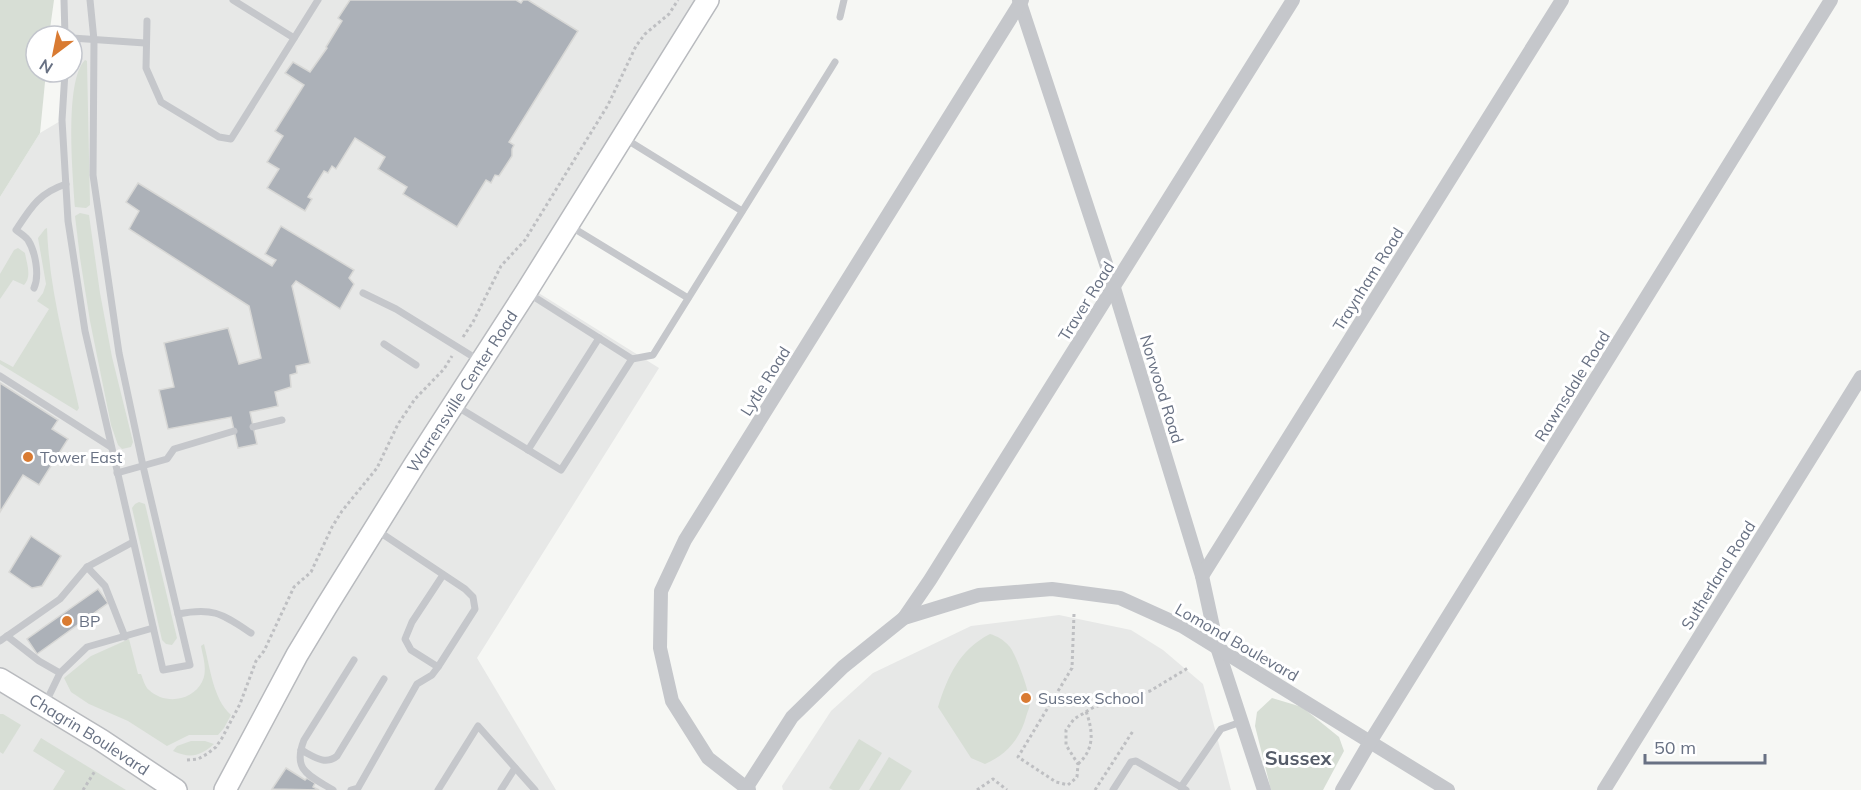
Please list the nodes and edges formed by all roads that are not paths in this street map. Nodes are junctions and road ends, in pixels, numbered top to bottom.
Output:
1 (64, 0) edge
2 (90, 0) edge
3 (233, 0) edge
4 (318, 0) edge
5 (844, 0) edge
6 (1293, 0) edge
7 (1562, 0) edge
8 (1831, 0) edge
9 (1020, 1) edge
10 (703, 3) edge
11 (840, 17) dead end
12 (147, 21) dead end
13 (65, 24) edge
14 (294, 38) junction
15 (84, 39) edge
16 (94, 40) junction
17 (146, 43) junction
18 (835, 62) dead end
19 (64, 84) edge
20 (623, 137) junction
21 (66, 184) junction
22 (742, 211) junction
23 (568, 225) junction
24 (34, 288) dead end
25 (1114, 288) junction
26 (526, 292) junction
27 (363, 293) dead end
28 (688, 297) junction
29 (599, 338) junction
30 (384, 345) dead end
31 (632, 359) junction
32 (482, 362) junction
33 (416, 365) dead end
34 (0, 376) edge
35 (1861, 377) edge
36 (454, 405) junction
37 (282, 420) dead end
38 (253, 427) dead end
39 (234, 431) dead end
40 (111, 447) junction
41 (528, 450) junction
42 (143, 466) junction
43 (117, 473) junction
44 (374, 529) junction
45 (132, 542) junction
46 (87, 567) junction
47 (443, 574) junction
48 (1202, 576) junction
49 (178, 614) junction
50 (904, 618) junction
51 (153, 628) junction
52 (251, 633) dead end
53 (125, 637) junction
54 (3, 638) edge
55 (1216, 646) junction
56 (354, 660) dead end
57 (438, 667) junction
58 (60, 673) junction
59 (0, 679) edge
60 (384, 679) dead end
61 (44, 706) junction
62 (1241, 722) junction
63 (1370, 742) junction
64 (301, 750) junction
65 (515, 768) junction
66 (747, 789) edge
67 (1184, 789) edge
68 (176, 790) edge
69 (225, 790) edge
70 (333, 790) edge
71 (351, 790) edge
72 (438, 790) edge
73 (501, 790) edge
74 (535, 790) edge
75 (1113, 790) edge
76 (1264, 790) edge
77 (1342, 790) edge
78 (1448, 790) edge
79 (1604, 790) edge

1 - 13 lane
2 - 16 lane
3 - 14 lane
4 - 14 lane
5 - 11 lane
6 - 25 street, Traver Road
7 - 48 street, Traynham Road
8 - 63 street, Rawnsdale Road
9 - 25 street, Norwood Road
9 - 66 street, Lytle Road
10 - 20 main road, Warrensville Center Road
12 - 17 lane
14 - 17 lane
15 - 16 lane
16 - 17 lane
16 - 42 lane
18 - 22 lane
19 - 21 lane
20 - 22 lane
20 - 23 main road, Warrensville Center Road
21 - 24 lane
21 - 40 lane
22 - 28 lane
23 - 26 main road, Warrensville Center Road
23 - 28 lane
25 - 48 street, Norwood Road
25 - 50 street, Traver Road
26 - 29 lane
26 - 32 main road, Warrensville Center Road
27 - 32 lane
28 - 31 lane
29 - 31 lane
29 - 41 lane
30 - 33 lane
31 - 41 lane
32 - 36 main road, Warrensville Center Road
34 - 40 lane
35 - 79 street, Sutherland Road
36 - 41 lane
36 - 44 main road, Warrensville Center Road
37 - 38 lane
39 - 42 lane
40 - 43 lane
42 - 43 lane
42 - 49 lane
43 - 45 lane
44 - 47 lane
44 - 69 main road, Warrensville Center Road
45 - 46 lane
45 - 51 lane
46 - 53 lane
46 - 54 lane
47 - 57 lane
47 - 57 lane
48 - 55 street, Norwood Road
49 - 51 lane
49 - 52 lane
50 - 55 street, Lomond Boulevard
50 - 66 street, Lomond Boulevard
51 - 53 lane
53 - 58 lane
54 - 58 lane
55 - 62 street, Norwood Road
55 - 63 street, Lomond Boulevard
56 - 64 lane
57 - 71 lane
58 - 61 lane
59 - 61 main road, Chagrin Boulevard
60 - 64 lane
61 - 68 main road, Chagrin Boulevard
62 - 67 lane
62 - 76 street, Norwood Road
63 - 77 street, Rawnsdale Road
63 - 78 street, Lomond Boulevard
64 - 70 lane
65 - 72 lane
65 - 73 lane
65 - 74 lane
67 - 75 lane

